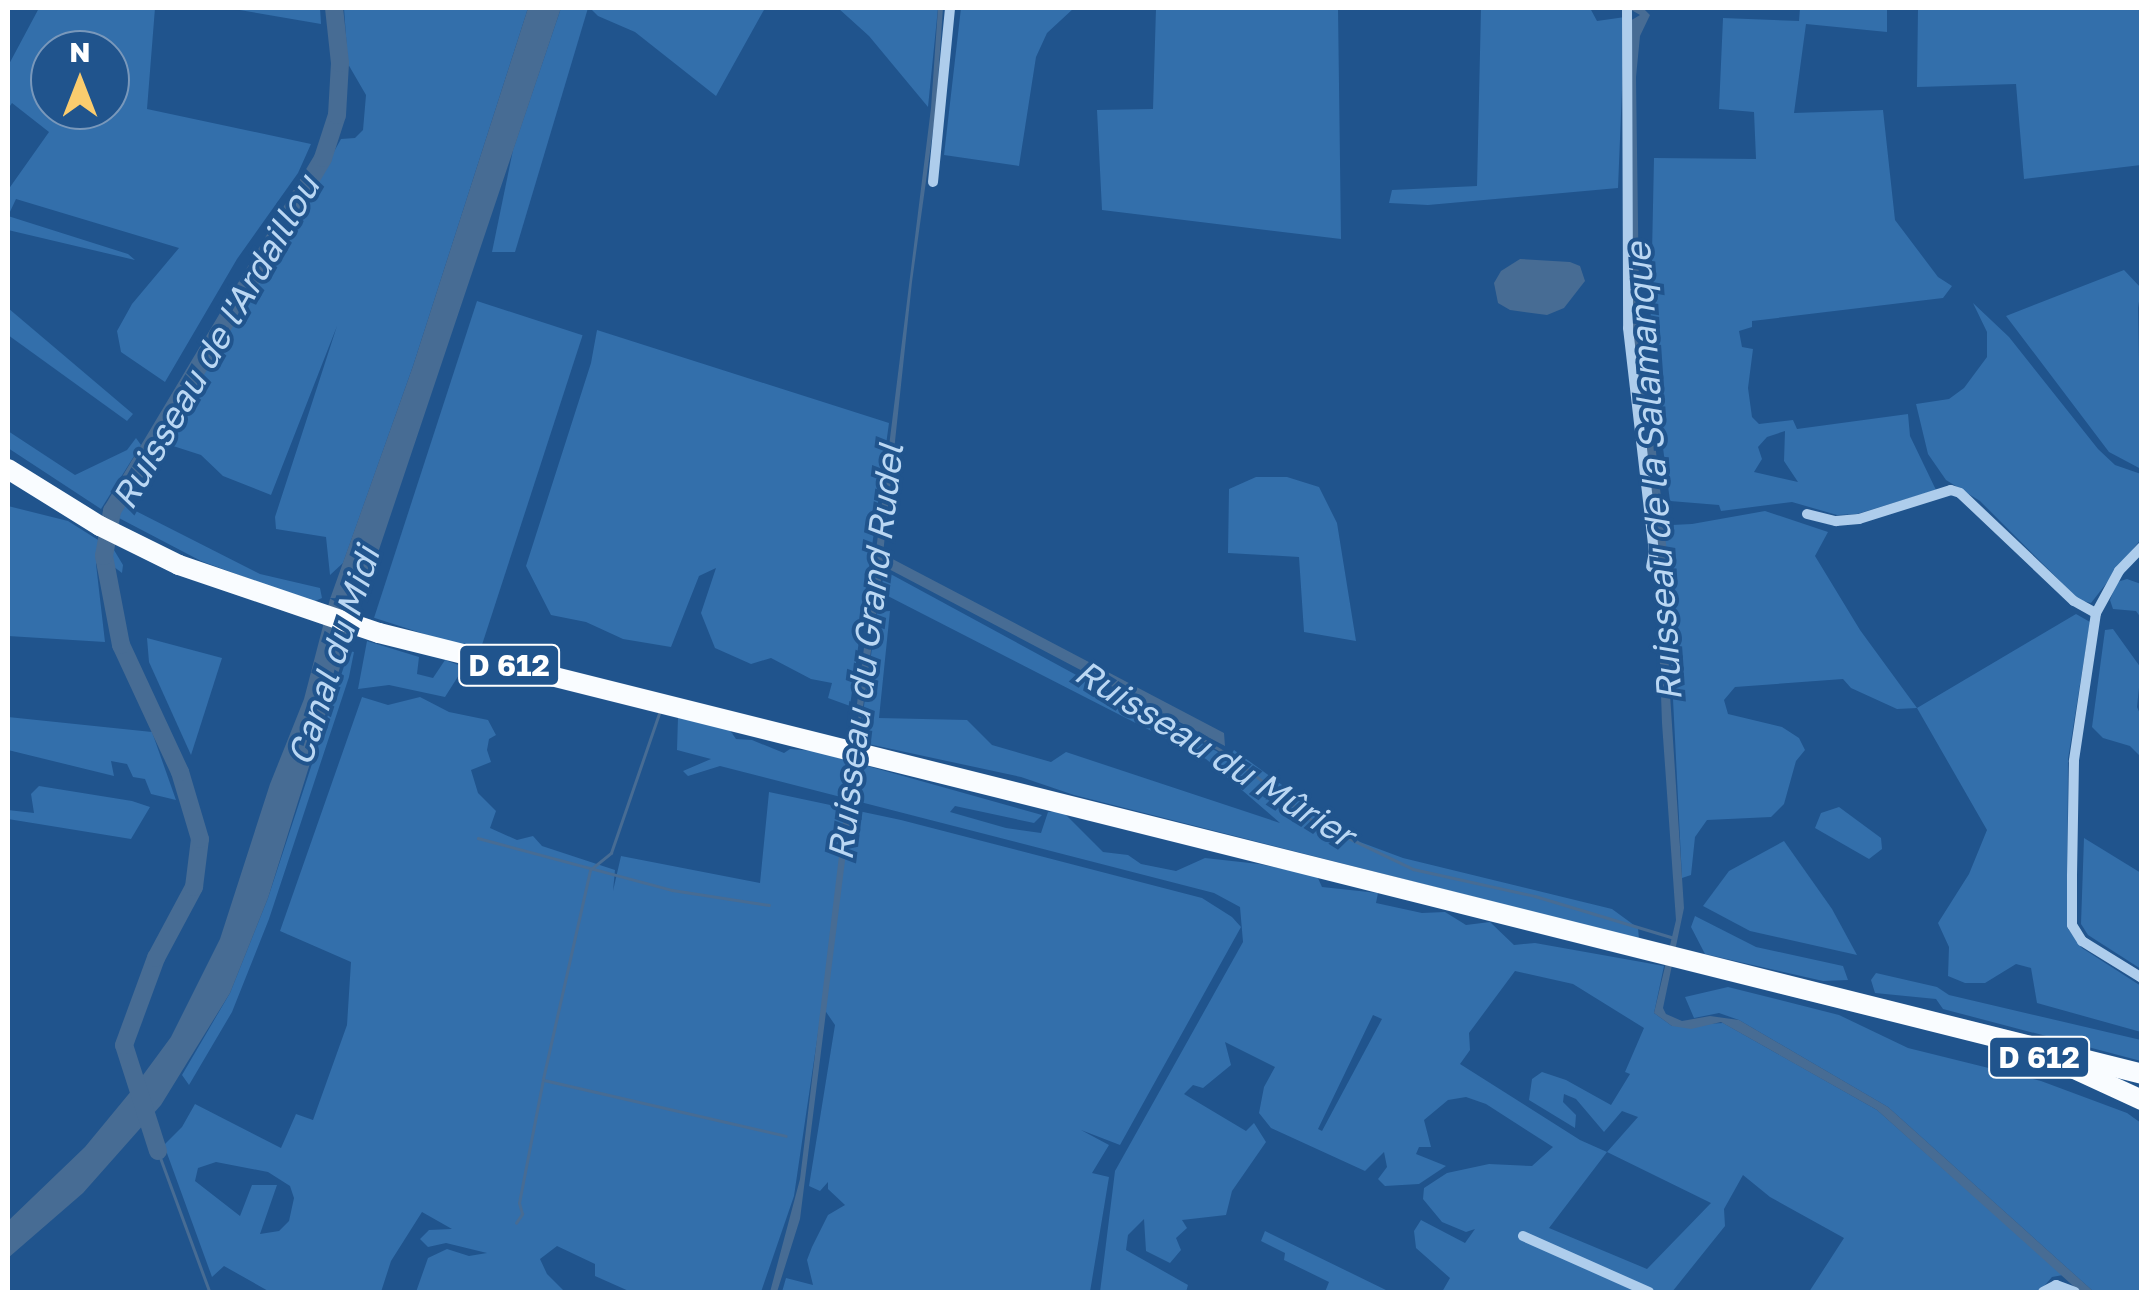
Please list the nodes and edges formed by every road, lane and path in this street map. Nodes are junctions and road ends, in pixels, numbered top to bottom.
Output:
1 (950, 8) edge
2 (1627, 8) edge
3 (933, 182) dead end
4 (8, 466) edge
5 (8, 480) edge
6 (1807, 514) dead end
7 (100, 523) junction
8 (2142, 547) edge
9 (1650, 567) dead end
10 (2096, 614) junction
11 (2142, 978) edge
12 (1932, 1022) junction
13 (2142, 1071) edge
14 (2142, 1100) edge
15 (1523, 1236) dead end
16 (1648, 1292) edge
17 (2043, 1292) edge
18 (2075, 1292) edge

1 - 3 street
2 - 9 street
4 - 7 highway, D 612
5 - 7 highway, D 612
6 - 10 street
7 - 12 highway, D 612
8 - 10 street
10 - 11 street
12 - 13 highway, D 612
12 - 14 highway, D 612
15 - 16 street
17 - 18 street

